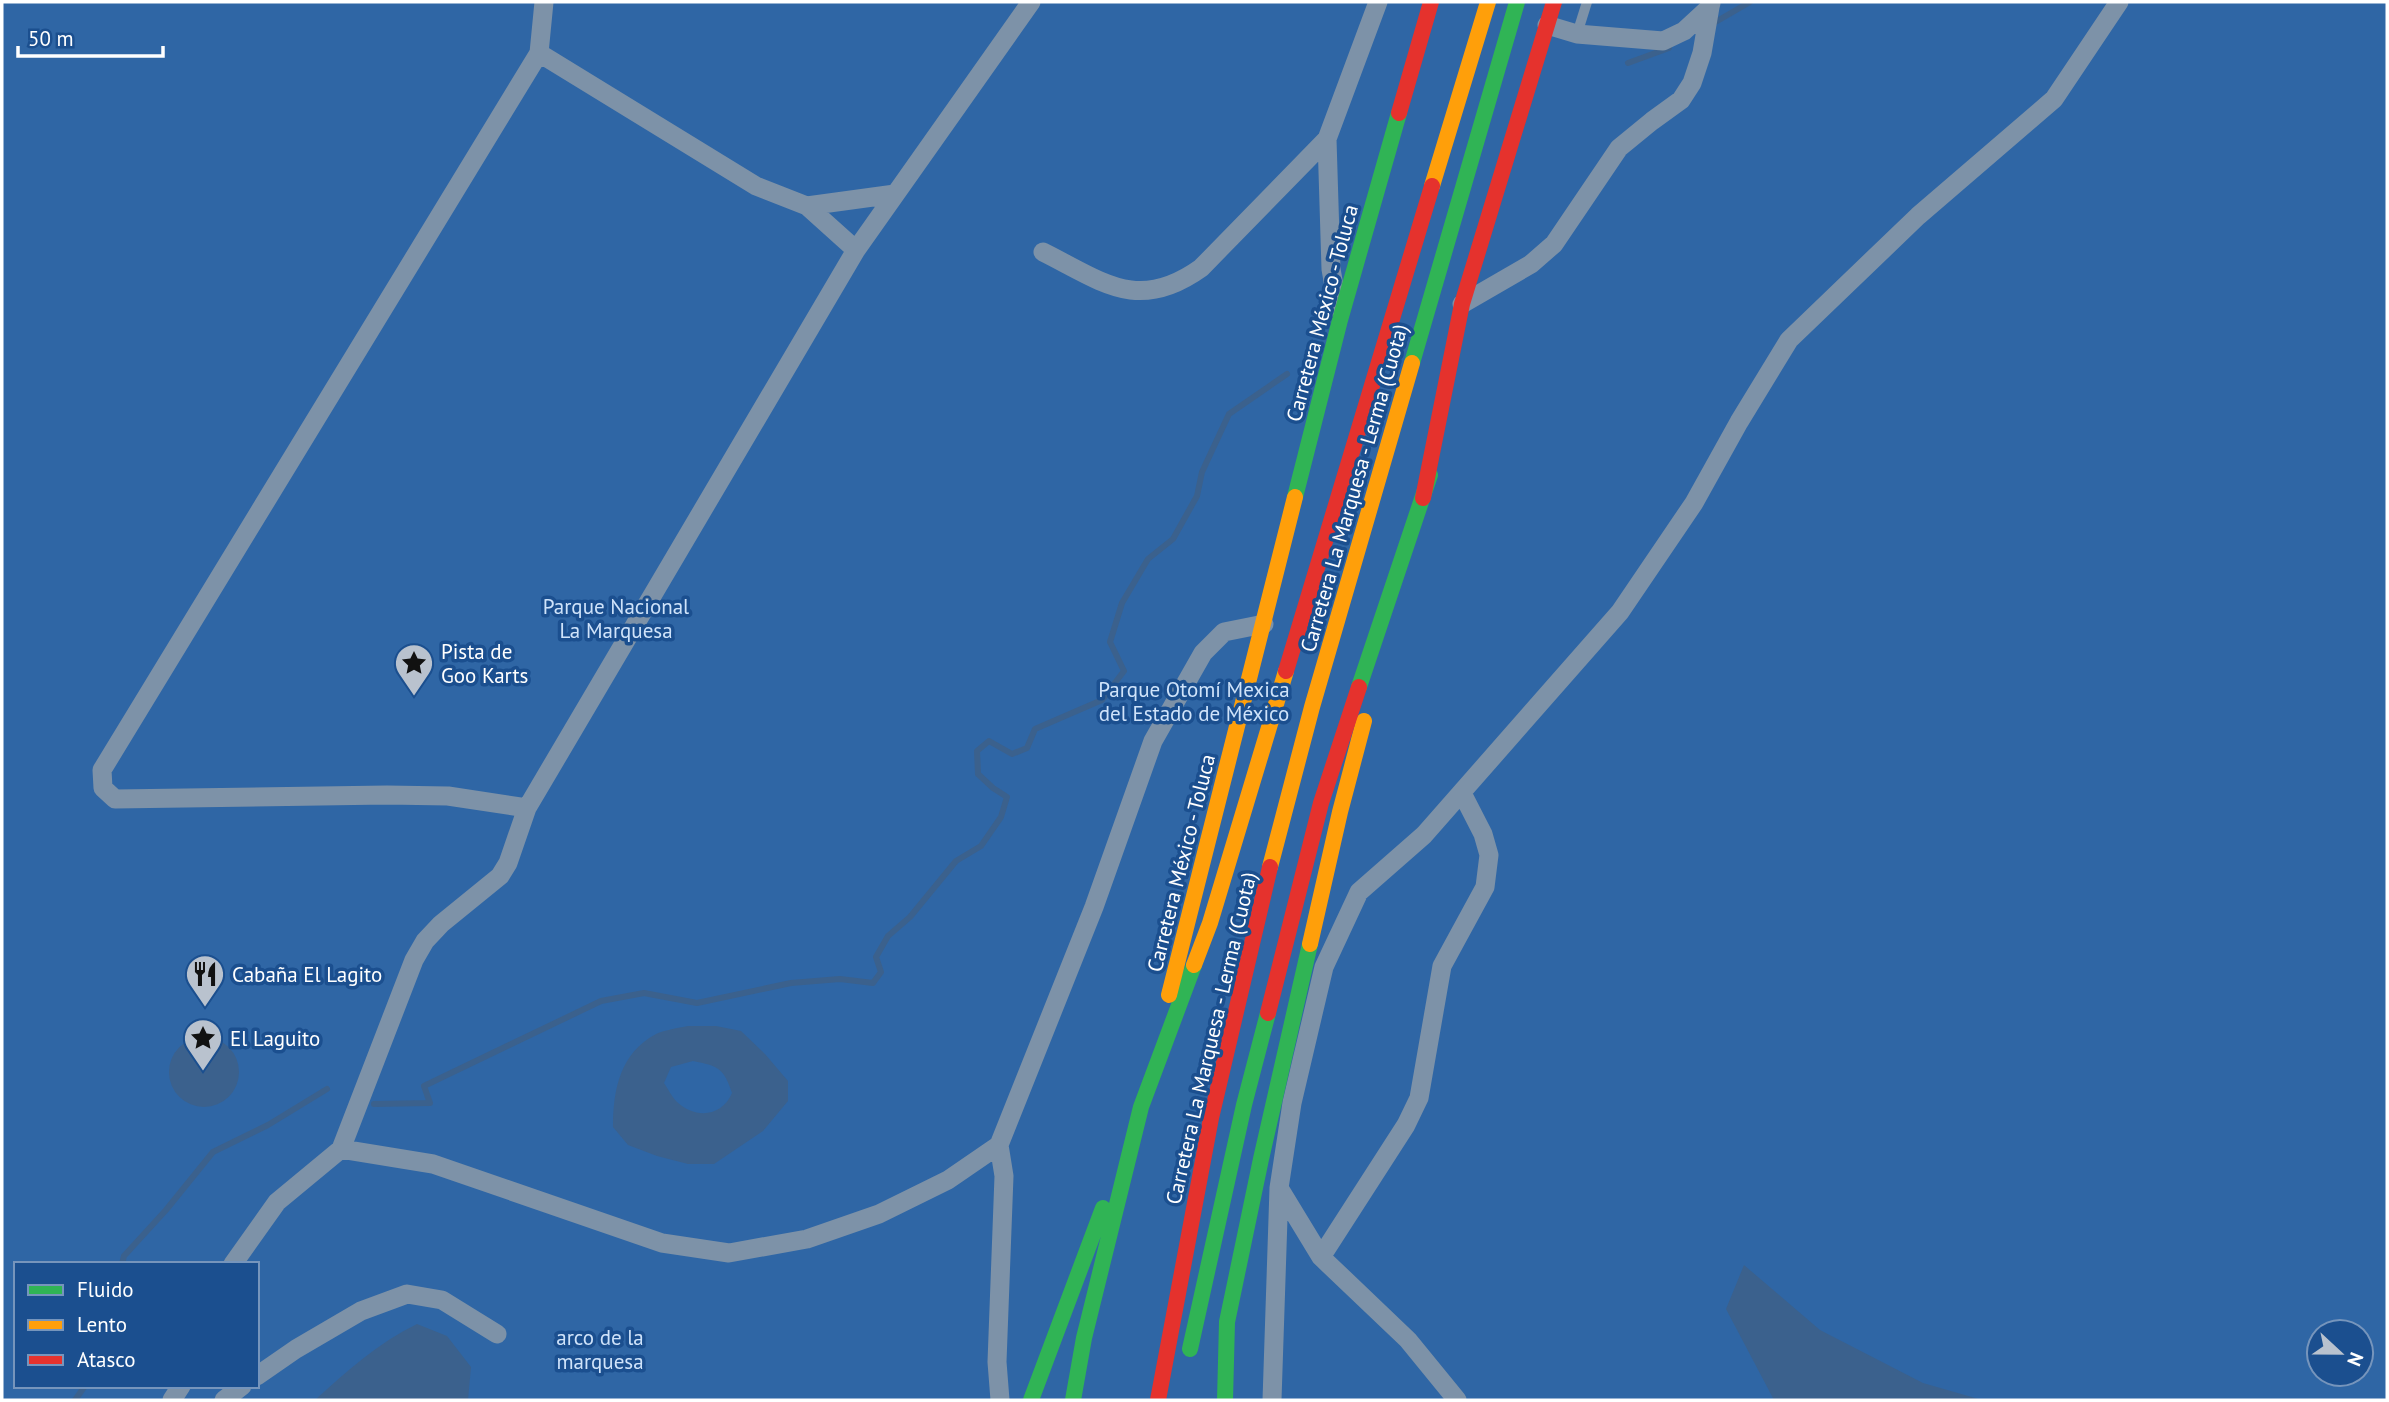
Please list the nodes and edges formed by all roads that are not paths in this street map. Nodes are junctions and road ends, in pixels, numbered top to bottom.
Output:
1 (544, 2) edge
2 (1031, 2) edge
3 (1378, 2) edge
4 (1431, 2) edge
5 (1488, 2) edge
6 (1517, 2) edge
7 (1554, 2) edge
8 (1587, 2) edge
9 (2119, 2) edge
10 (1710, 10) edge
11 (1547, 25) junction
12 (1577, 34) junction
13 (539, 54) junction
14 (1327, 139) junction
15 (895, 194) junction
16 (807, 206) junction
17 (856, 250) junction
18 (1043, 252) dead end
19 (1462, 304) junction
20 (1340, 320) junction
21 (1430, 475) junction
22 (1264, 624) junction
23 (1462, 793) junction
24 (527, 808) junction
25 (1141, 1107) junction
26 (999, 1145) junction
27 (341, 1149) junction
28 (1261, 1159) junction
29 (1279, 1188) junction
30 (1321, 1257) junction
31 (234, 1262) edge
32 (497, 1334) dead end
33 (1187, 1363) dead end
34 (259, 1375) edge
35 (239, 1388) edge
36 (224, 1400) edge
37 (1000, 1400) edge
38 (1031, 1400) edge
39 (1073, 1400) edge
40 (1157, 1400) edge
41 (1225, 1400) edge
42 (1272, 1400) edge
43 (1457, 1400) edge

1 - 13 street
2 - 15 street
3 - 14 street
4 - 20 main road, Carretera México - Toluca
5 - 25 main road, Carretera La Marquesa - Lerma (Cuota)
6 - 40 main road, Carretera La Marquesa - Lerma (Cuota)
7 - 11 main road
8 - 12 lane
9 - 23 street
10 - 12 street
10 - 19 street
11 - 12 street
11 - 19 main road
13 - 16 street
13 - 24 street
14 - 18 street
14 - 20 street
15 - 16 street
15 - 17 street
16 - 17 street
17 - 24 street
19 - 21 main road
20 - 22 main road, Carretera México - Toluca
21 - 28 main road
21 - 33 main road
22 - 25 main road, Carretera México - Toluca
22 - 26 street
23 - 29 street
23 - 30 street
24 - 27 street
25 - 38 main road, Carretera México - Toluca
25 - 39 main road
26 - 27 street
26 - 37 street
27 - 31 street
28 - 29 street
28 - 41 main road
29 - 30 street
29 - 42 street
30 - 43 street
32 - 34 street
35 - 36 street

